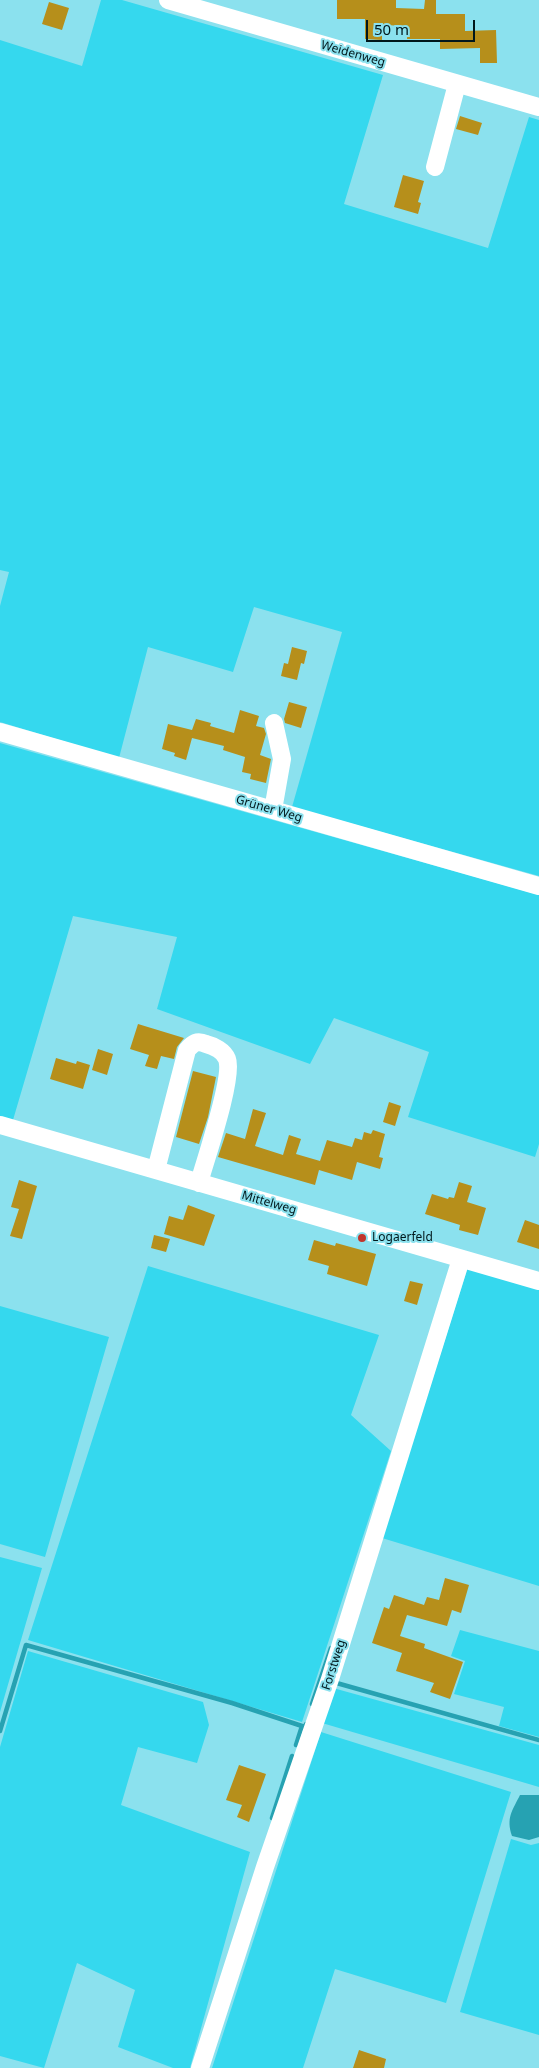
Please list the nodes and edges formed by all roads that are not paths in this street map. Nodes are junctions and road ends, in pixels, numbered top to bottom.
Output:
1 (168, 0) edge
2 (456, 84) junction
3 (539, 107) edge
4 (435, 167) dead end
5 (274, 723) dead end
6 (0, 732) edge
7 (273, 810) junction
8 (539, 886) edge
9 (0, 1125) edge
10 (156, 1170) junction
11 (199, 1183) junction
12 (461, 1259) junction
13 (539, 1281) edge
14 (200, 2068) edge

1 - 2 street, Weidenweg
2 - 3 street, Weidenweg
2 - 4 street
5 - 7 street
6 - 7 street, Grüner Weg
7 - 8 street, Grüner Weg
9 - 10 street, Mittelweg
10 - 11 street, Mittelweg
10 - 11 street
11 - 12 street, Mittelweg
12 - 13 street, Mittelweg
12 - 14 street, Forstweg

